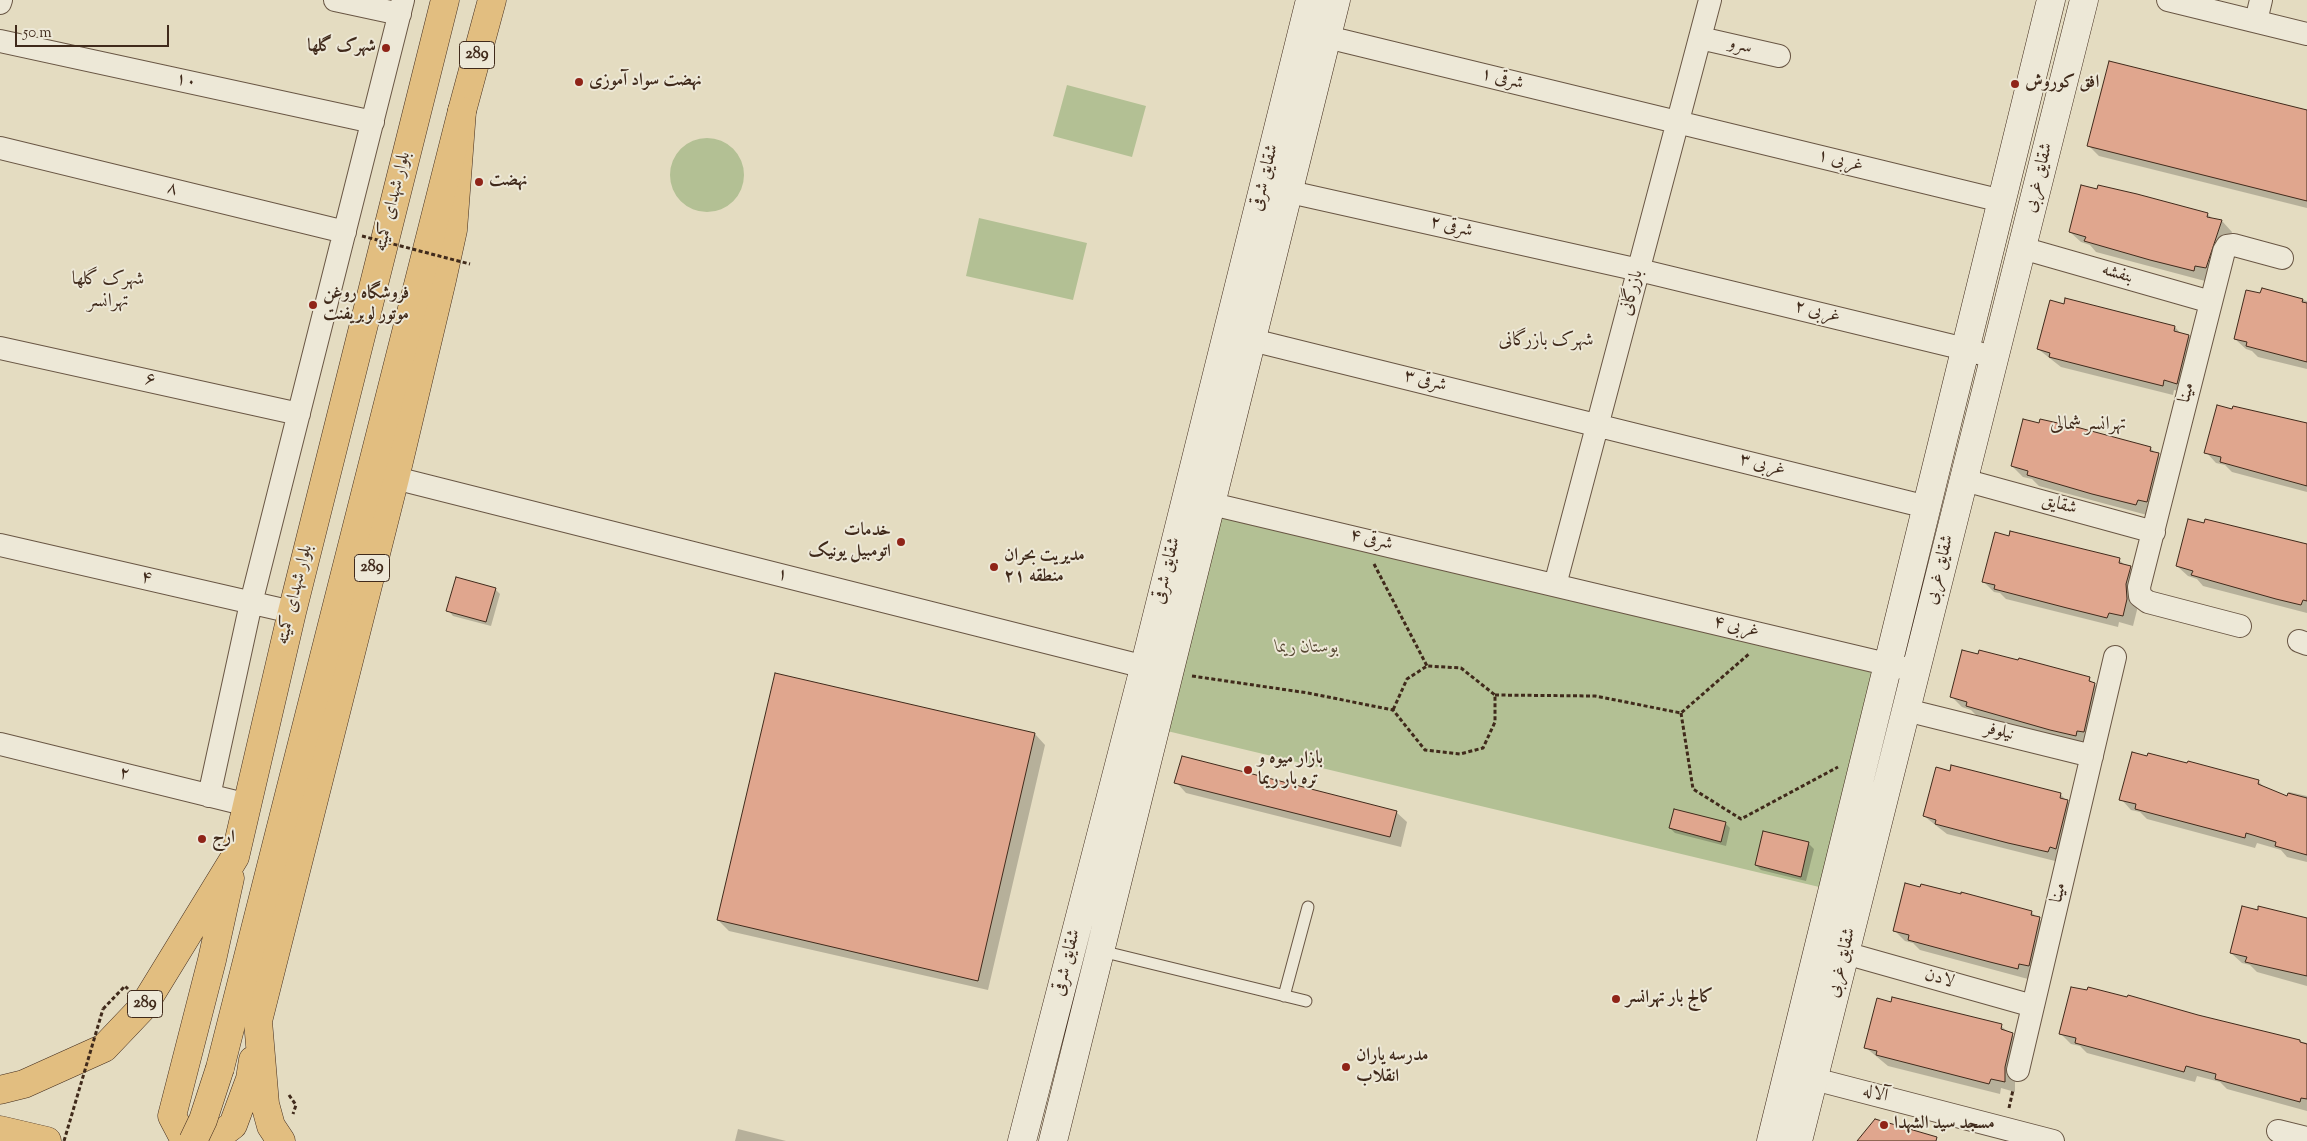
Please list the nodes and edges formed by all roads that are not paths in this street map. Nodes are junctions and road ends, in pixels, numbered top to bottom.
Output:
1 (335, 0) edge
2 (445, 0) edge
3 (492, 0) edge
4 (1310, 0) edge
5 (1336, 0) edge
6 (1710, 0) edge
7 (2051, 0) edge
8 (2084, 0) edge
9 (2168, 0) edge
10 (401, 7) edge
11 (2258, 11) edge
12 (2307, 34) edge
13 (1327, 37) junction
14 (1700, 38) junction
15 (0, 41) edge
16 (1779, 56) dead end
17 (462, 111) junction
18 (372, 122) junction
19 (1678, 122) junction
20 (0, 148) edge
21 (1276, 189) junction
22 (2002, 201) junction
23 (354, 234) junction
24 (2022, 248) junction
25 (2282, 258) dead end
26 (1639, 270) junction
27 (2211, 302) junction
28 (1252, 340) junction
29 (0, 348) edge
30 (1965, 349) junction
31 (1995, 358) junction
32 (299, 414) junction
33 (1597, 425) junction
34 (395, 478) junction
35 (1964, 480) junction
36 (1199, 501) junction
37 (1926, 506) junction
38 (2154, 532) junction
39 (0, 545) edge
40 (1555, 585) junction
41 (251, 603) junction
42 (292, 612) junction
43 (2240, 626) dead end
44 (2115, 657) dead end
45 (1888, 664) junction
46 (1157, 671) junction
47 (1916, 671) junction
48 (1906, 710) junction
49 (0, 744) edge
50 (2092, 756) junction
51 (209, 796) junction
52 (248, 804) junction
53 (235, 857) junction
54 (1308, 907) dead end
55 (1100, 951) junction
56 (1845, 953) junction
57 (1284, 996) junction
58 (1306, 1001) dead end
59 (2033, 1006) junction
60 (258, 1021) junction
61 (2018, 1070) road end
62 (1814, 1079) junction
63 (0, 1090) edge
64 (0, 1130) edge
65 (2278, 1131) dead end
66 (2307, 1138) edge
67 (47, 1141) edge
68 (193, 1141) edge
69 (199, 1141) edge
70 (212, 1141) edge
71 (281, 1141) edge
72 (1022, 1141) edge
73 (1053, 1141) edge
74 (1771, 1141) edge
75 (1798, 1141) edge
76 (2053, 1141) edge

1 - 10 street
2 - 42 main road, بلوار شهدای کمیته / 289
3 - 17 main road, 289
4 - 21 street, شقایق شرقی
5 - 13 street, شقایق شرقی
6 - 14 street, بازرگانی
7 - 22 street, شقایق غربی
8 - 24 street, شقایق غربی
9 - 11 street
10 - 18 street
11 - 12 street
13 - 19 street, ۱ شرقی
13 - 21 street, شقایق شرقی
14 - 16 street, سرو
14 - 19 street, بازرگانی
15 - 18 street, ۱۰
17 - 34 main road, 289
17 - 68 main road, bridge
18 - 23 street
19 - 22 street, ۱ غربی
19 - 26 street, بازرگانی
20 - 23 street, ۸
21 - 26 street, ۲ شرقی
21 - 28 street, شقایق شرقی
21 - 36 street, شقایق شرقی
22 - 30 street, شقایق غربی
23 - 32 street
24 - 27 street, بنفشه
24 - 31 street, شقایق غربی
25 - 27 street, مینا
26 - 30 street, ۲ غربی
26 - 33 street, بازرگانی
27 - 38 street, مینا
28 - 33 street, ۳ شرقی
28 - 36 street, شقایق شرقی
29 - 32 street, ۶
30 - 31 street, ۲ غربی
30 - 37 street, شقایق غربی
31 - 35 street, شقایق غربی
32 - 41 street
33 - 37 street, ۳ غربی
33 - 40 street, بازرگانی
34 - 46 street, ۱
34 - 60 main road, 289
35 - 38 street, شقایق
35 - 47 street, شقایق غربی
36 - 40 street, ۴ شرقی
36 - 46 street, شقایق شرقی
37 - 45 street, شقایق غربی
38 - 43 street, مینا
39 - 41 street, ۴
40 - 45 street, ۴ غربی
41 - 42 street, ۴
41 - 51 street
42 - 52 main road, بلوار شهدای کمیته / 289
44 - 50 street, مینا
45 - 47 street, ۴ غربی
45 - 74 street, شقایق غربی
46 - 55 street, شقایق شرقی
46 - 72 street, شقایق شرقی
47 - 48 street, شقایق غربی
48 - 50 street, نیلوفر
48 - 56 street, شقایق غربی
49 - 51 street, ۲
50 - 59 street, مینا
51 - 52 street, ۲
52 - 53 main road, بلوار شهدای کمیته / 289
53 - 63 main road, بلوار شهدای کمیته / 289
53 - 69 main road
54 - 57 lane
55 - 57 lane
55 - 73 street, شقایق شرقی
56 - 59 street, لادن
56 - 62 street, شقایق غربی
57 - 58 lane
59 - 61 street, مینا
60 - 70 main road
60 - 71 main road, 289
62 - 75 street, شقایق غربی
62 - 76 street, آلاله
64 - 67 main road
65 - 66 street

